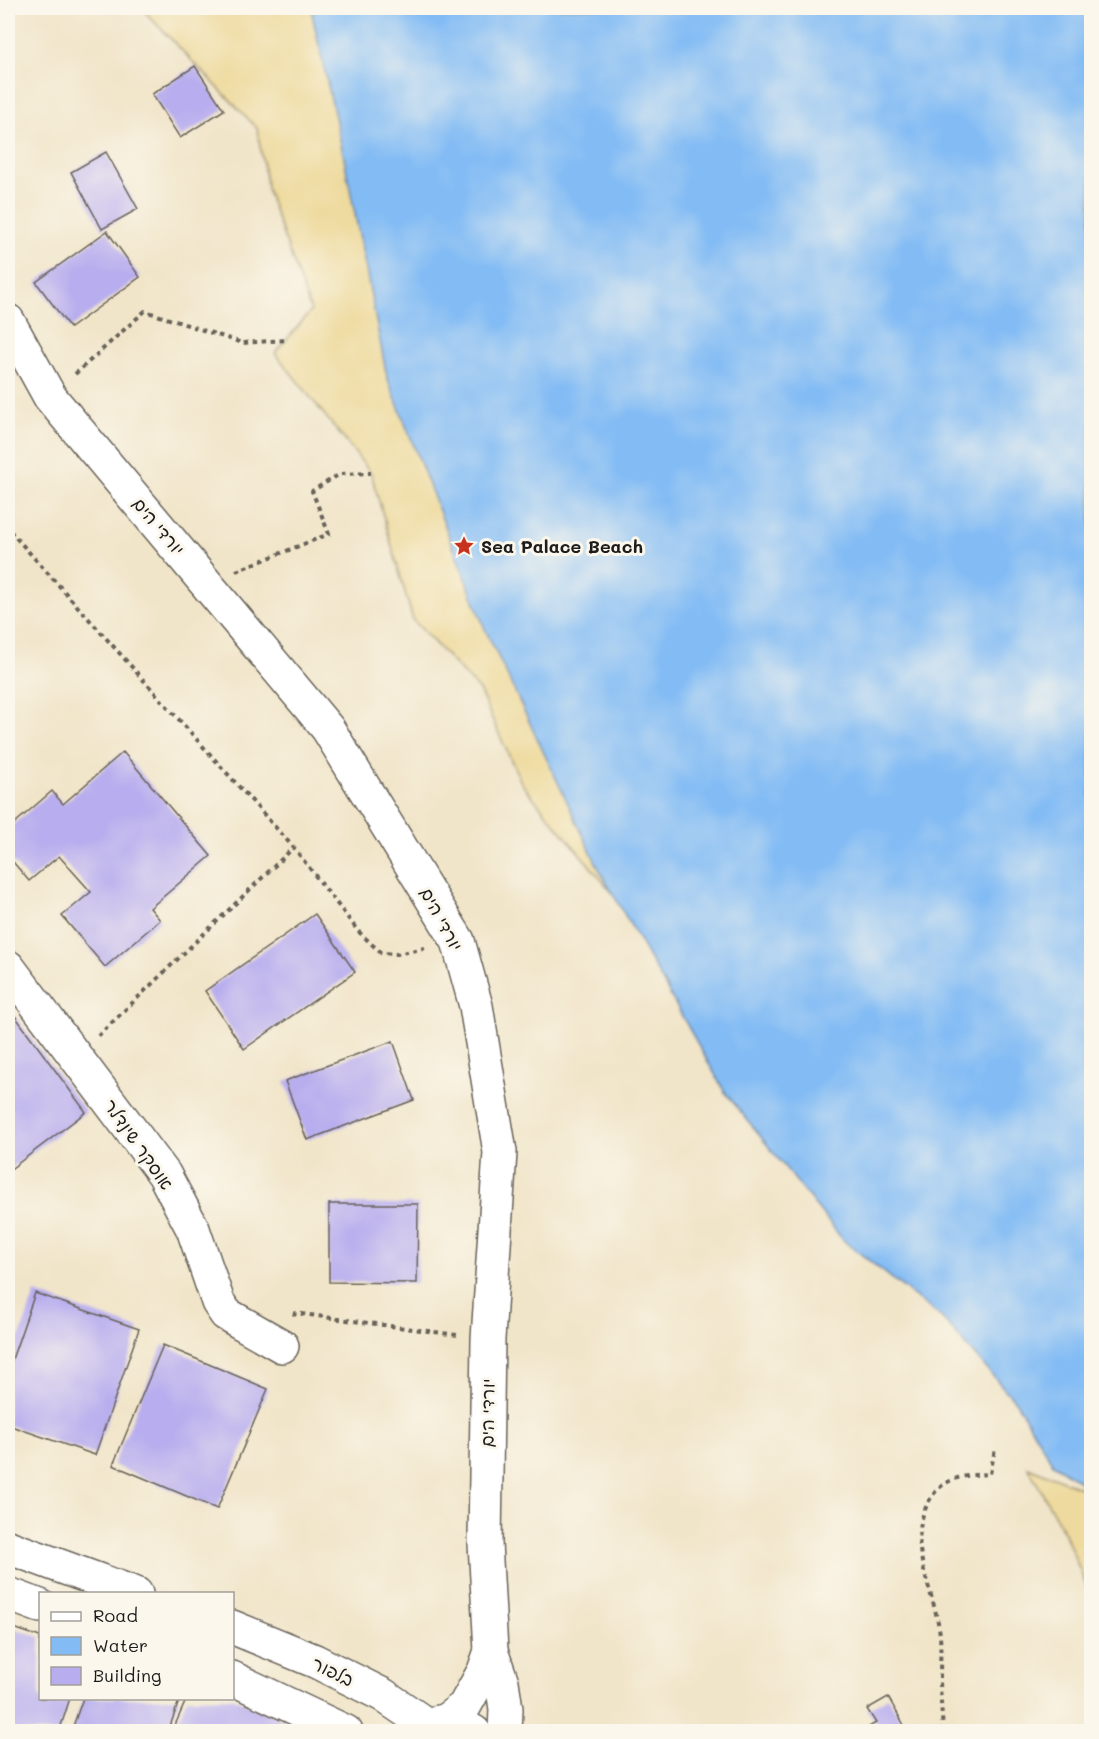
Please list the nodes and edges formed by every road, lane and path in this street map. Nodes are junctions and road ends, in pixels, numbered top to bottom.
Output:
1 (8, 321) edge
2 (286, 340) dead end
3 (50, 397) junction
4 (371, 473) dead end
5 (10, 531) dead end
6 (209, 585) junction
7 (294, 848) junction
8 (458, 941) junction
9 (8, 967) edge
10 (75, 1058) junction
11 (488, 1339) junction
12 (282, 1346) joint
13 (995, 1449) dead end
14 (8, 1547) edge
15 (133, 1592) edge
16 (8, 1594) edge
17 (39, 1606) edge
18 (234, 1628) edge
19 (491, 1651) junction
20 (234, 1679) edge
21 (442, 1727) edge
22 (346, 1731) edge
23 (505, 1731) edge
24 (944, 1731) edge

1 - 3 street, יורדי הים
2 - 3 path
3 - 6 street, יורדי הים
4 - 6 path
5 - 7 path
6 - 8 street, יורדי הים
7 - 8 path
7 - 10 path
8 - 11 street, יורדי הים
9 - 10 street, אוסקר שינדלר
10 - 12 street, אוסקר שינדלר
11 - 12 path
11 - 19 street, יורדי הים
13 - 24 path
14 - 15 street
16 - 17 street
18 - 21 street, בלפור
19 - 21 street, יורדי הים
19 - 23 street, יורדי הים
20 - 22 street

